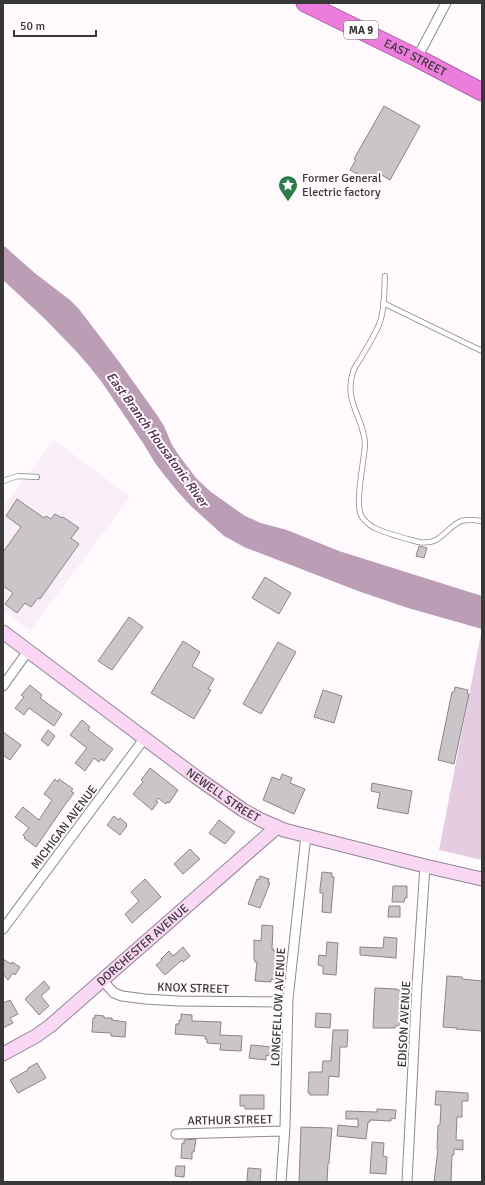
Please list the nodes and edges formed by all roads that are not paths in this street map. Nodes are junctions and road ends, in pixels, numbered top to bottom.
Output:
1 (305, 3) edge
2 (446, 3) edge
3 (417, 58) junction
4 (482, 92) edge
5 (385, 276) dead end
6 (383, 304) junction
7 (482, 351) edge
8 (37, 477) dead end
9 (3, 481) edge
10 (482, 521) edge
11 (3, 632) edge
12 (28, 651) junction
13 (3, 686) edge
14 (144, 739) junction
15 (277, 827) junction
16 (306, 835) junction
17 (425, 866) junction
18 (482, 879) edge
19 (3, 929) edge
20 (103, 981) junction
21 (288, 1002) junction
22 (3, 1054) edge
23 (284, 1131) junction
24 (176, 1134) dead end
25 (281, 1182) edge
26 (407, 1182) edge

1 - 3 highway, EAST STREET / MA 9
2 - 3 street
3 - 4 highway, EAST STREET / MA 9
5 - 6 lane
6 - 7 lane
6 - 10 lane
8 - 9 lane
11 - 12 street, NEWELL STREET
12 - 13 street
12 - 14 street, NEWELL STREET
14 - 15 street, NEWELL STREET
14 - 19 street, MICHIGAN AVENUE
15 - 16 street, NEWELL STREET
15 - 20 street, DORCHESTER AVENUE
16 - 17 street, NEWELL STREET
16 - 21 street, LONGFELLOW AVENUE
17 - 18 street, NEWELL STREET
17 - 26 street, EDISON AVENUE
20 - 21 street, KNOX STREET
20 - 22 street, DORCHESTER AVENUE
21 - 23 street, LONGFELLOW AVENUE
23 - 24 street, ARTHUR STREET
23 - 25 street, LONGFELLOW AVENUE

